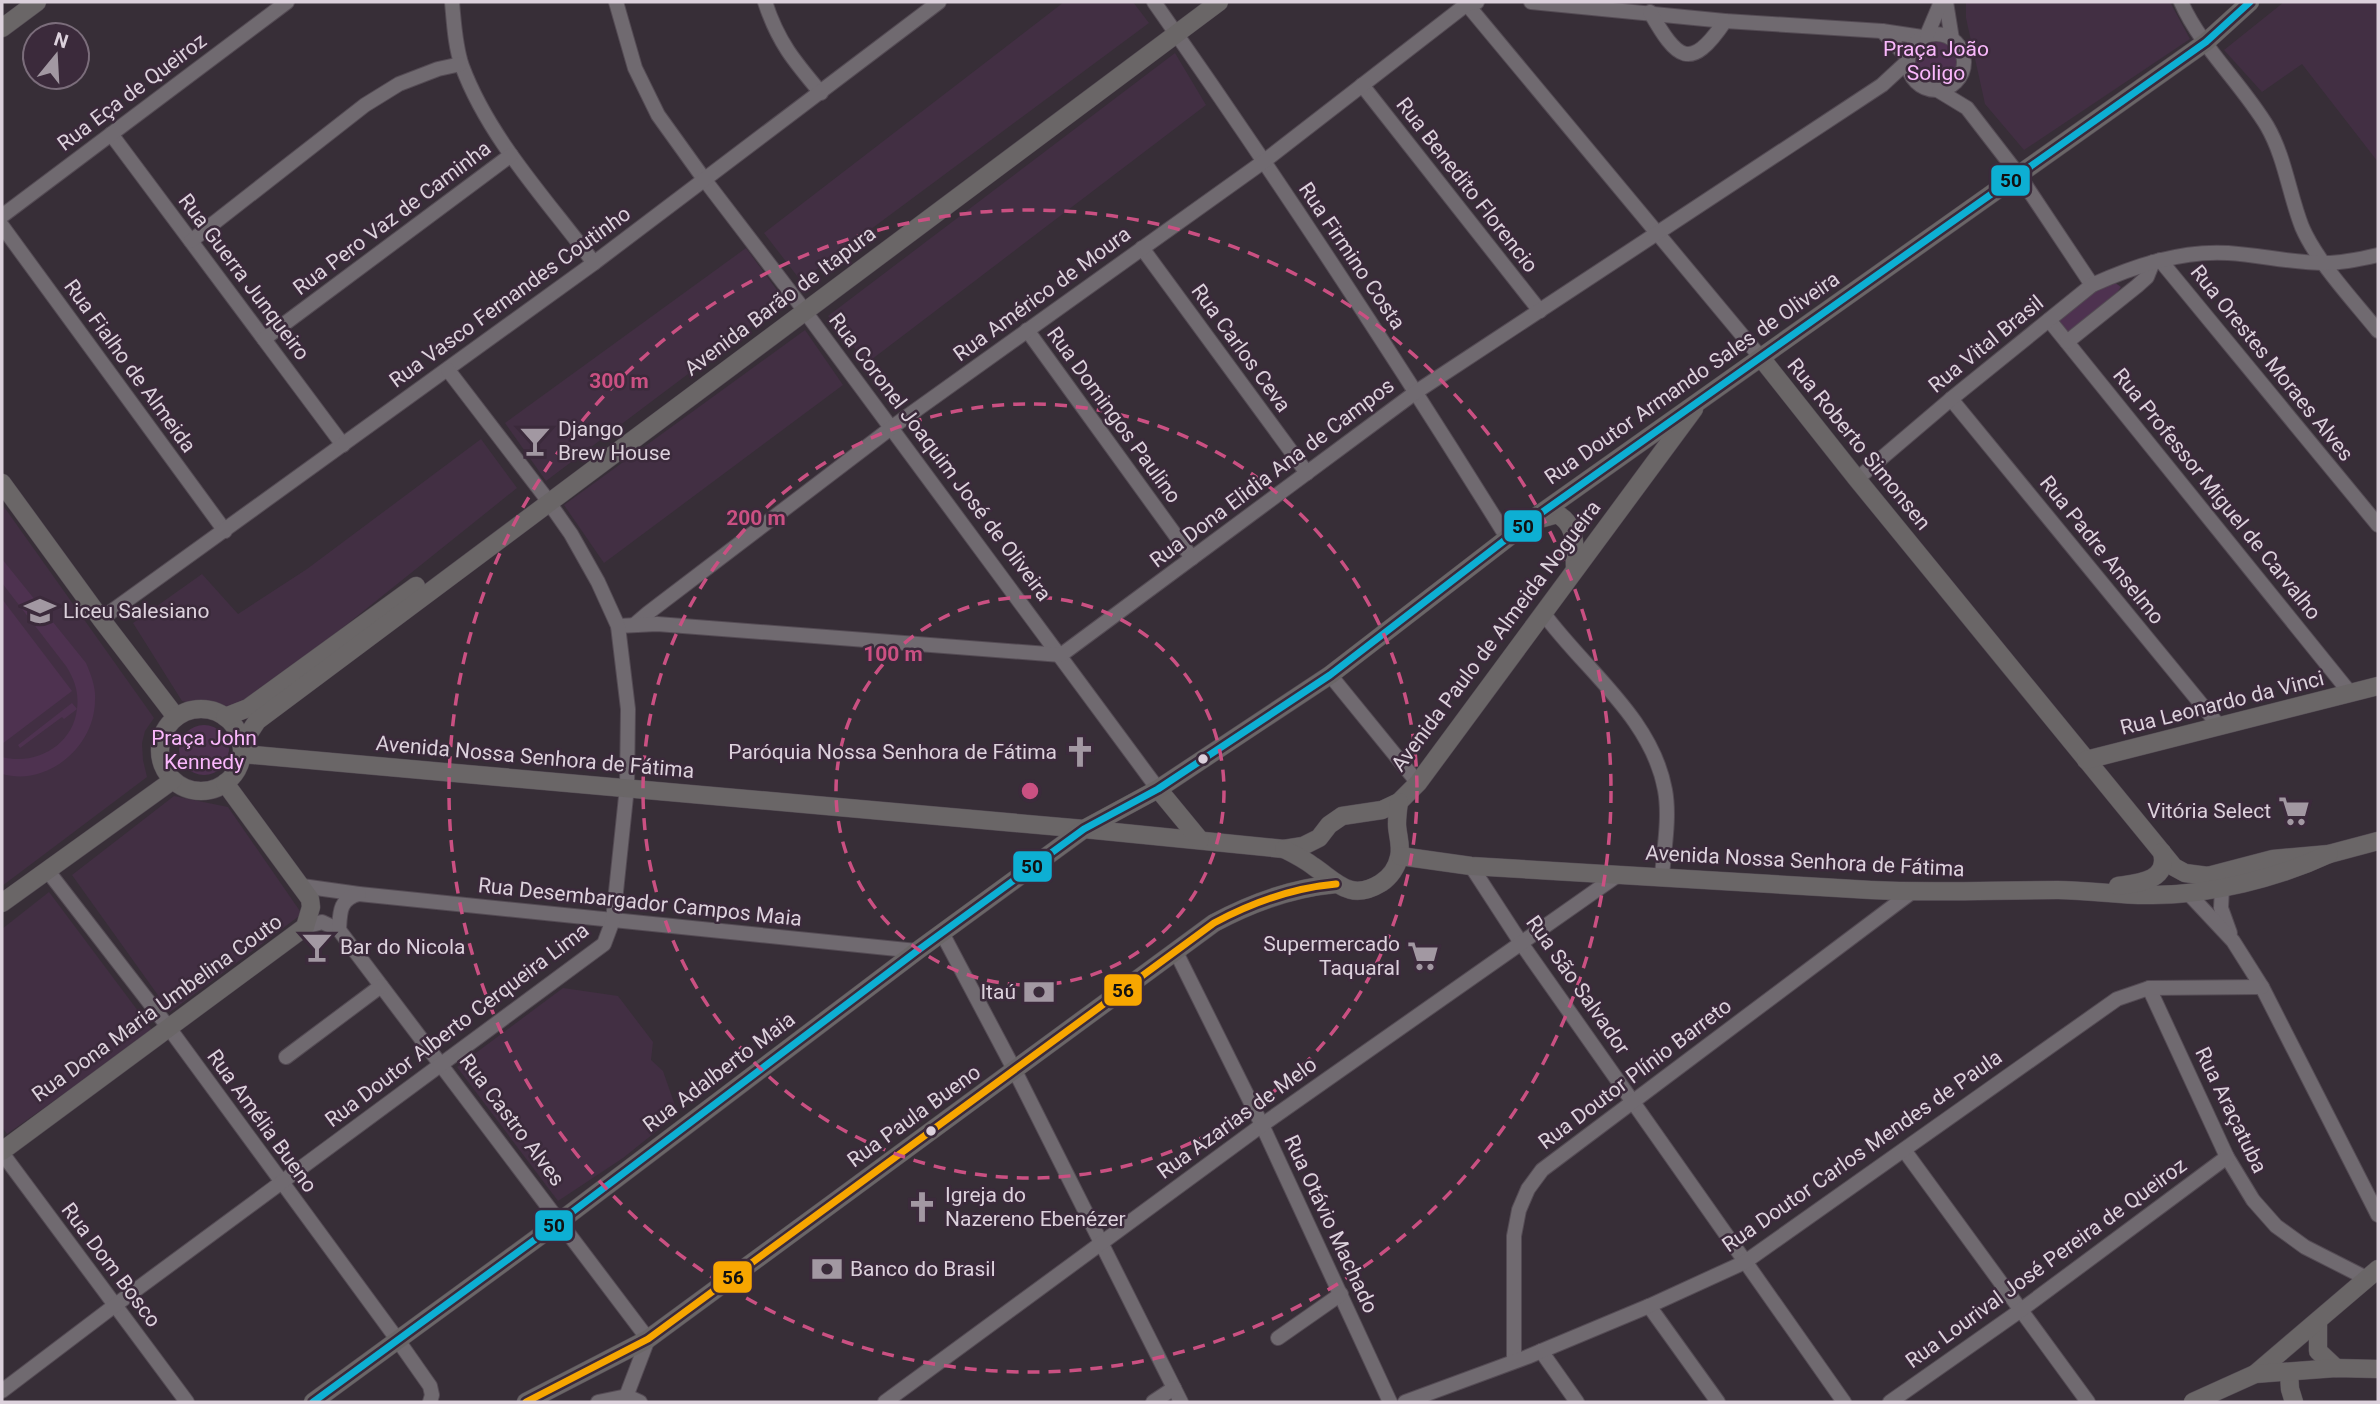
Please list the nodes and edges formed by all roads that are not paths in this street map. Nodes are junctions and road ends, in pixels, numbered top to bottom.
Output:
1 (287, 2) edge
2 (452, 2) edge
3 (616, 2) edge
4 (765, 2) edge
5 (939, 2) edge
6 (1154, 2) edge
7 (1199, 2) edge
8 (1219, 2) edge
9 (1531, 2) edge
10 (1944, 2) edge
11 (2181, 2) edge
12 (2250, 2) edge
13 (1470, 3) edge
14 (26, 5) edge
15 (920, 8) edge
16 (1650, 12) junction
17 (1725, 21) junction
18 (2, 28) edge
19 (1173, 29) junction
20 (1882, 31) junction
21 (1925, 36) junction
22 (1952, 38) junction
23 (2206, 42) junction
24 (1908, 60) junction
25 (461, 64) junction
26 (1962, 73) junction
27 (1916, 82) junction
28 (1362, 85) junction
29 (1882, 85) junction
30 (1939, 91) junction
31 (821, 93) junction
32 (1967, 108) junction
33 (111, 134) junction
34 (511, 155) junction
35 (1263, 162) junction
36 (2018, 174) junction
37 (704, 179) junction
38 (2, 216) edge
39 (2, 226) edge
40 (1657, 232) junction
41 (191, 241) junction
42 (1142, 248) junction
43 (2378, 255) edge
44 (2157, 261) junction
45 (594, 263) junction
46 (2324, 263) junction
47 (2092, 285) junction
48 (802, 306) junction
49 (1540, 311) junction
50 (2049, 320) junction
51 (1027, 330) junction
52 (2378, 331) edge
53 (264, 339) junction
54 (2067, 342) junction
55 (1762, 359) junction
56 (448, 370) junction
57 (1416, 392) junction
58 (1704, 396) junction
59 (1951, 398) junction
60 (891, 428) junction
61 (343, 445) junction
62 (1307, 473) junction
63 (1857, 479) junction
64 (2, 484) edge
65 (546, 498) junction
66 (1527, 523) junction
67 (2378, 525) edge
68 (225, 531) junction
69 (1508, 538) junction
70 (1192, 558) junction
71 (1575, 568) junction
72 (1544, 614) junction
73 (101, 619) junction
74 (634, 625) junction
75 (618, 626) junction
76 (1060, 655) junction
77 (1330, 675) junction
78 (2369, 687) edge
79 (176, 717) junction
80 (225, 717) junction
81 (2220, 727) junction
82 (242, 749) junction
83 (2086, 760) junction
84 (173, 780) junction
85 (225, 783) junction
86 (1418, 783) junction
87 (627, 788) junction
88 (1158, 789) junction
89 (1399, 802) junction
90 (1084, 829) junction
91 (1200, 840) junction
92 (2378, 841) edge
93 (1284, 849) junction
94 (2162, 852) junction
95 (2329, 854) junction
96 (1400, 856) junction
97 (1471, 866) junction
98 (47, 870) junction
99 (1618, 875) junction
100 (1662, 876) junction
101 (1336, 884) junction
102 (302, 886) junction
103 (2222, 887) junction
104 (2083, 890) junction
105 (1912, 892) junction
106 (2188, 893) junction
107 (359, 894) junction
108 (2, 903) edge
109 (613, 920) junction
110 (305, 927) junction
111 (339, 930) junction
112 (942, 933) junction
113 (2233, 941) junction
114 (1521, 943) junction
115 (917, 951) junction
116 (1175, 952) junction
117 (381, 986) junction
118 (2262, 987) junction
119 (2149, 988) junction
120 (169, 1028) junction
121 (286, 1057) dead end
122 (442, 1065) junction
123 (1015, 1070) junction
124 (1635, 1101) junction
125 (1262, 1125) junction
126 (1904, 1150) junction
127 (2, 1152) edge
128 (2227, 1157) junction
129 (282, 1183) junction
130 (2378, 1215) edge
131 (559, 1222) junction
132 (1101, 1244) junction
133 (1745, 1262) junction
134 (2372, 1274) edge
135 (1341, 1294) junction
136 (114, 1306) junction
137 (1649, 1306) junction
138 (2021, 1310) junction
139 (2318, 1321) junction
140 (1278, 1338) dead end
141 (397, 1339) junction
142 (648, 1339) junction
143 (1541, 1351) junction
144 (1514, 1362) junction
145 (2336, 1368) junction
146 (2378, 1369) edge
147 (2289, 1373) junction
148 (2255, 1374) junction
149 (1174, 1388) junction
150 (2, 1391) edge
151 (630, 1400) edge
152 (187, 1402) edge
153 (313, 1402) edge
154 (430, 1402) edge
155 (526, 1402) edge
156 (598, 1402) edge
157 (885, 1402) edge
158 (1153, 1402) edge
159 (1181, 1402) edge
160 (1390, 1402) edge
161 (1405, 1402) edge
162 (1577, 1402) edge
163 (1718, 1402) edge
164 (1844, 1402) edge
165 (1890, 1402) edge
166 (2088, 1402) edge
167 (2193, 1402) edge
168 (2294, 1402) edge

1 - 33 street, Rua Eça de Queiroz
2 - 25 street
3 - 37 street, Rua Coronel Joaquim José de Oliveira
4 - 31 street
5 - 15 street, Rua Vasco Fernandes Coutinho
6 - 19 street, Rua Firmino Costa
7 - 19 main road, Avenida Barão de Itapura
8 - 19 main road, Avenida Barão de Itapura
9 - 16 street
10 - 21 street
10 - 22 street
11 - 23 street
12 - 23 main road, Rua Doutor Armando Sales de Oliveira
13 - 28 street, Rua Américo de Moura
13 - 40 street, Rua Roberto Simonsen
14 - 18 main road
15 - 31 street, Rua Vasco Fernandes Coutinho
16 - 17 street
16 - 17 street
17 - 20 street
19 - 35 street, Rua Firmino Costa
19 - 48 main road, Avenida Barão de Itapura
20 - 21 street
20 - 24 street
21 - 22 street
21 - 24 street
22 - 26 street
23 - 36 main road, Rua Doutor Armando Sales de Oliveira
23 - 46 street
24 - 27 street
24 - 29 street, Rua Dona Elidia Ana de Campos
25 - 34 street
25 - 41 street
26 - 30 street
26 - 32 street
27 - 29 street, Rua Dona Elidia Ana de Campos
27 - 30 street
28 - 35 street, Rua Américo de Moura
28 - 49 street, Rua Benedito Florencio
29 - 40 street, Rua Dona Elidia Ana de Campos
30 - 32 street
31 - 37 street, Rua Vasco Fernandes Coutinho
32 - 36 street
33 - 38 street, Rua Eça de Queiroz
33 - 41 street, Rua Guerra Junqueiro
34 - 45 street
34 - 53 street, Rua Pero Vaz de Caminha
35 - 42 street, Rua Américo de Moura
35 - 57 street, Rua Firmino Costa
36 - 47 street
36 - 55 main road, Rua Doutor Armando Sales de Oliveira
37 - 45 street, Rua Vasco Fernandes Coutinho
37 - 48 street, Rua Coronel Joaquim José de Oliveira
39 - 68 street, Rua Fialho de Almeida
40 - 49 street, Rua Dona Elidia Ana de Campos
40 - 55 street, Rua Roberto Simonsen
41 - 53 street, Rua Guerra Junqueiro
42 - 51 street, Rua Américo de Moura
42 - 62 street, Rua Carlos Ceva
43 - 46 street, Rua Vital Brasil
44 - 46 street, Rua Vital Brasil
44 - 47 street, Rua Vital Brasil
44 - 54 street
44 - 67 street, Rua Orestes Moraes Alves
45 - 56 street, Rua Vasco Fernandes Coutinho
46 - 52 street
47 - 50 street, Rua Vital Brasil
48 - 60 street, Rua Coronel Joaquim José de Oliveira
48 - 65 main road, Avenida Barão de Itapura
49 - 57 street, Rua Dona Elidia Ana de Campos
50 - 54 street, Rua Professor Miguel de Carvalho
50 - 59 street, Rua Vital Brasil
51 - 60 street, Rua Américo de Moura
51 - 70 street, Rua Domingos Paulino
53 - 61 street, Rua Guerra Junqueiro
54 - 78 street, Rua Professor Miguel de Carvalho
55 - 58 main road, Rua Doutor Armando Sales de Oliveira
55 - 63 main road, Rua Roberto Simonsen
56 - 61 street, Rua Vasco Fernandes Coutinho
56 - 65 street, Rua Doutor Alberto Cerqueira Lima
57 - 62 street, Rua Dona Elidia Ana de Campos
57 - 69 street, Rua Firmino Costa
58 - 66 main road, Rua Doutor Armando Sales de Oliveira
58 - 71 main road, Avenida Paulo de Almeida Nogueira
59 - 63 street, Rua Vital Brasil
59 - 81 street, Rua Padre Anselmo
60 - 74 street, Rua Américo de Moura
60 - 76 street, Rua Coronel Joaquim José de Oliveira
61 - 68 street, Rua Vasco Fernandes Coutinho
62 - 70 street, Rua Dona Elidia Ana de Campos
63 - 83 main road, Rua Roberto Simonsen
64 - 73 main road
65 - 75 street, Rua Doutor Alberto Cerqueira Lima
65 - 80 main road, Avenida Barão de Itapura
65 - 82 main road, Avenida Barão de Itapura
66 - 69 main road, Rua Doutor Armando Sales de Oliveira
66 - 71 main road
68 - 73 street, Rua Vasco Fernandes Coutinho
69 - 77 main road, Rua Doutor Armando Sales de Oliveira
70 - 76 street, Rua Dona Elidia Ana de Campos
71 - 72 main road, Avenida Paulo de Almeida Nogueira
72 - 86 main road, Avenida Paulo de Almeida Nogueira
72 - 100 street
73 - 79 main road
74 - 75 street
74 - 76 street
75 - 87 street, Rua Doutor Alberto Cerqueira Lima
76 - 88 street, Rua Coronel Joaquim José de Oliveira
77 - 86 street
77 - 88 main road, Rua Doutor Armando Sales de Oliveira
78 - 81 main road, Rua Leonardo da Vinci
79 - 80 main road
79 - 84 main road
80 - 82 main road
81 - 83 main road, Rua Leonardo da Vinci
82 - 85 main road, Avenida Barão de Itapura
82 - 87 main road, Avenida Nossa Senhora de Fátima
83 - 94 main road, Rua Roberto Simonsen
84 - 85 main road
84 - 98 main road
85 - 102 main road
86 - 89 main road, Avenida Paulo de Almeida Nogueira
87 - 90 main road, Avenida Nossa Senhora de Fátima
87 - 109 street, Rua Doutor Alberto Cerqueira Lima
88 - 90 main road, Rua Adalberto Maia
88 - 91 main road
89 - 93 main road
89 - 96 main road
90 - 91 main road, Avenida Nossa Senhora de Fátima
90 - 112 main road, Rua Adalberto Maia
91 - 93 main road, Avenida Nossa Senhora de Fátima
92 - 95 main road, Avenida Nossa Senhora de Fátima
93 - 101 main road
94 - 95 main road, Avenida Nossa Senhora de Fátima
94 - 104 main road
94 - 106 main road
95 - 103 main road, Avenida Nossa Senhora de Fátima
96 - 97 main road, Avenida Nossa Senhora de Fátima
96 - 101 main road, Rua Paula Bueno
97 - 99 main road, Avenida Nossa Senhora de Fátima
97 - 114 street, Rua São Salvador
98 - 108 main road
98 - 120 street, Rua Amélia Bueno
99 - 100 main road, Avenida Nossa Senhora de Fátima
99 - 114 street, Rua Azarias de Melo
100 - 105 main road, Avenida Nossa Senhora de Fátima
101 - 116 main road, Rua Paula Bueno
102 - 107 street
102 - 110 main road
103 - 106 main road, Avenida Nossa Senhora de Fátima
103 - 113 street
104 - 105 main road, Avenida Nossa Senhora de Fátima
104 - 106 main road, Avenida Nossa Senhora de Fátima
105 - 124 street, Rua Doutor Plínio Barreto
106 - 113 street
107 - 109 street, Rua Desembargador Campos Maia
107 - 111 street
109 - 115 street, Rua Desembargador Campos Maia
109 - 122 street, Rua Doutor Alberto Cerqueira Lima
110 - 111 street
110 - 120 main road, Rua Dona Maria Umbelina Couto
111 - 117 street, Rua Castro Alves
112 - 115 main road, Rua Adalberto Maia
112 - 123 street
113 - 118 street
114 - 124 street, Rua São Salvador
114 - 125 street, Rua Azarias de Melo
115 - 131 main road, Rua Adalberto Maia
116 - 123 main road, Rua Paula Bueno
116 - 125 street, Rua Otávio Machado
117 - 121 street
117 - 122 street, Rua Castro Alves
118 - 119 street, Rua Doutor Carlos Mendes de Paula
118 - 130 street
119 - 126 street, Rua Doutor Carlos Mendes de Paula
119 - 128 street, Rua Araçatuba
120 - 127 main road, Rua Dona Maria Umbelina Couto
120 - 129 street, Rua Amélia Bueno
122 - 129 street, Rua Doutor Alberto Cerqueira Lima
122 - 131 street, Rua Castro Alves
123 - 132 street
123 - 142 main road, Rua Paula Bueno
124 - 133 street, Rua São Salvador
124 - 144 street, Rua Doutor Plínio Barreto
125 - 132 street, Rua Azarias de Melo
125 - 135 street, Rua Otávio Machado
126 - 133 street, Rua Doutor Carlos Mendes de Paula
126 - 138 street
127 - 136 street, Rua Dom Bosco
128 - 134 street, Rua Araçatuba
128 - 138 street, Rua Lourival José Pereira de Queiroz
129 - 136 street, Rua Doutor Alberto Cerqueira Lima
129 - 141 street, Rua Amélia Bueno
131 - 141 main road, Rua Adalberto Maia
131 - 142 street, Rua Castro Alves
132 - 149 street
132 - 157 street, Rua Azarias de Melo
133 - 137 street, Rua Doutor Carlos Mendes de Paula
133 - 164 street, Rua São Salvador
134 - 139 main road
135 - 140 street
135 - 160 street, Rua Otávio Machado
136 - 150 street, Rua Doutor Alberto Cerqueira Lima
136 - 152 street, Rua Dom Bosco
137 - 143 street, Rua Doutor Carlos Mendes de Paula
137 - 163 street
138 - 165 street, Rua Lourival José Pereira de Queiroz
138 - 166 street
139 - 145 main road
139 - 148 main road
141 - 153 main road, Rua Adalberto Maia
141 - 154 street, Rua Amélia Bueno
142 - 151 street
142 - 155 main road, Rua Paula Bueno
143 - 144 street, Rua Doutor Carlos Mendes de Paula
143 - 162 street
144 - 161 street, Rua Doutor Carlos Mendes de Paula
145 - 146 main road
145 - 147 main road
147 - 148 main road
147 - 168 main road
148 - 167 main road
149 - 158 street
149 - 159 street
151 - 156 street

